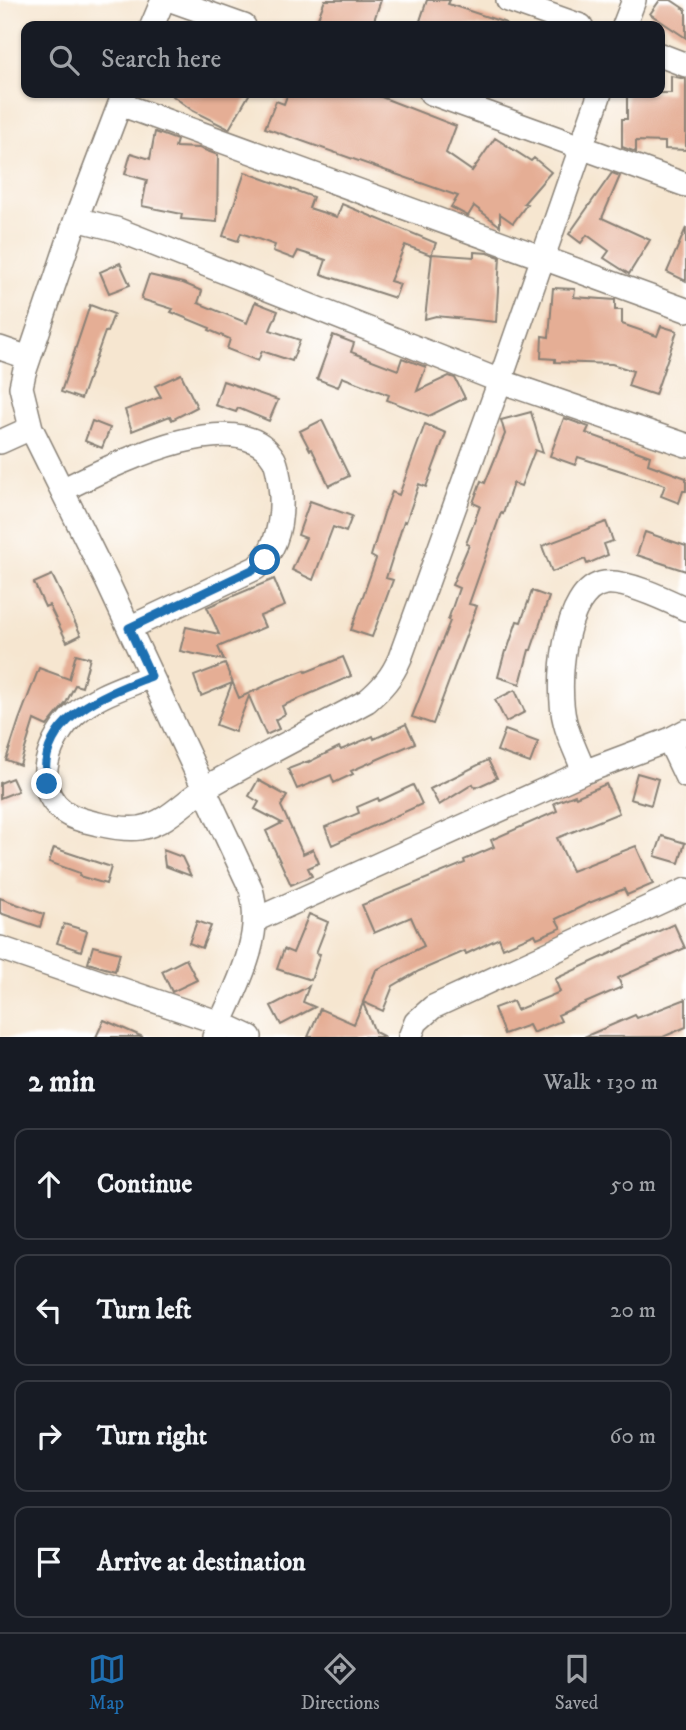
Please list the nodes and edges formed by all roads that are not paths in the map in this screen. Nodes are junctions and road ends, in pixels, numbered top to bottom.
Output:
1 (163, 0) edge
2 (170, 0) edge
3 (508, 0) edge
4 (634, 0) edge
5 (154, 21) edge
6 (230, 21) edge
7 (567, 21) edge
8 (626, 21) edge
9 (665, 57) edge
10 (686, 65) edge
11 (122, 98) edge
12 (445, 98) edge
13 (598, 98) edge
14 (581, 146) junction
15 (686, 185) edge
16 (76, 219) junction
17 (543, 259) junction
18 (686, 310) edge
19 (0, 348) edge
20 (29, 358) junction
21 (500, 381) junction
22 (31, 428) junction
23 (0, 441) edge
24 (686, 445) edge
25 (62, 490) junction
26 (686, 609) edge
27 (129, 628) junction
28 (151, 676) junction
29 (677, 735) edge
30 (584, 772) junction
31 (686, 776) edge
32 (205, 789) junction
33 (686, 890) edge
34 (255, 920) junction
35 (0, 948) edge
36 (217, 1030) edge
37 (250, 1037) edge
38 (410, 1037) edge

1 - 5 street
2 - 6 street
3 - 7 street
4 - 8 street
9 - 10 street
11 - 16 street
11 - 17 street
12 - 14 street
13 - 14 street
14 - 15 street
14 - 17 street
16 - 20 street
16 - 21 street
17 - 18 street
17 - 21 street
19 - 20 street
20 - 22 street
21 - 24 street
21 - 32 street
22 - 23 street
22 - 25 street
25 - 27 street
25 - 27 street
26 - 30 street
27 - 28 street
28 - 32 street
28 - 32 street
29 - 30 street
29 - 31 street
30 - 34 street
32 - 34 street
33 - 38 street
34 - 36 street
35 - 36 street
36 - 37 street

